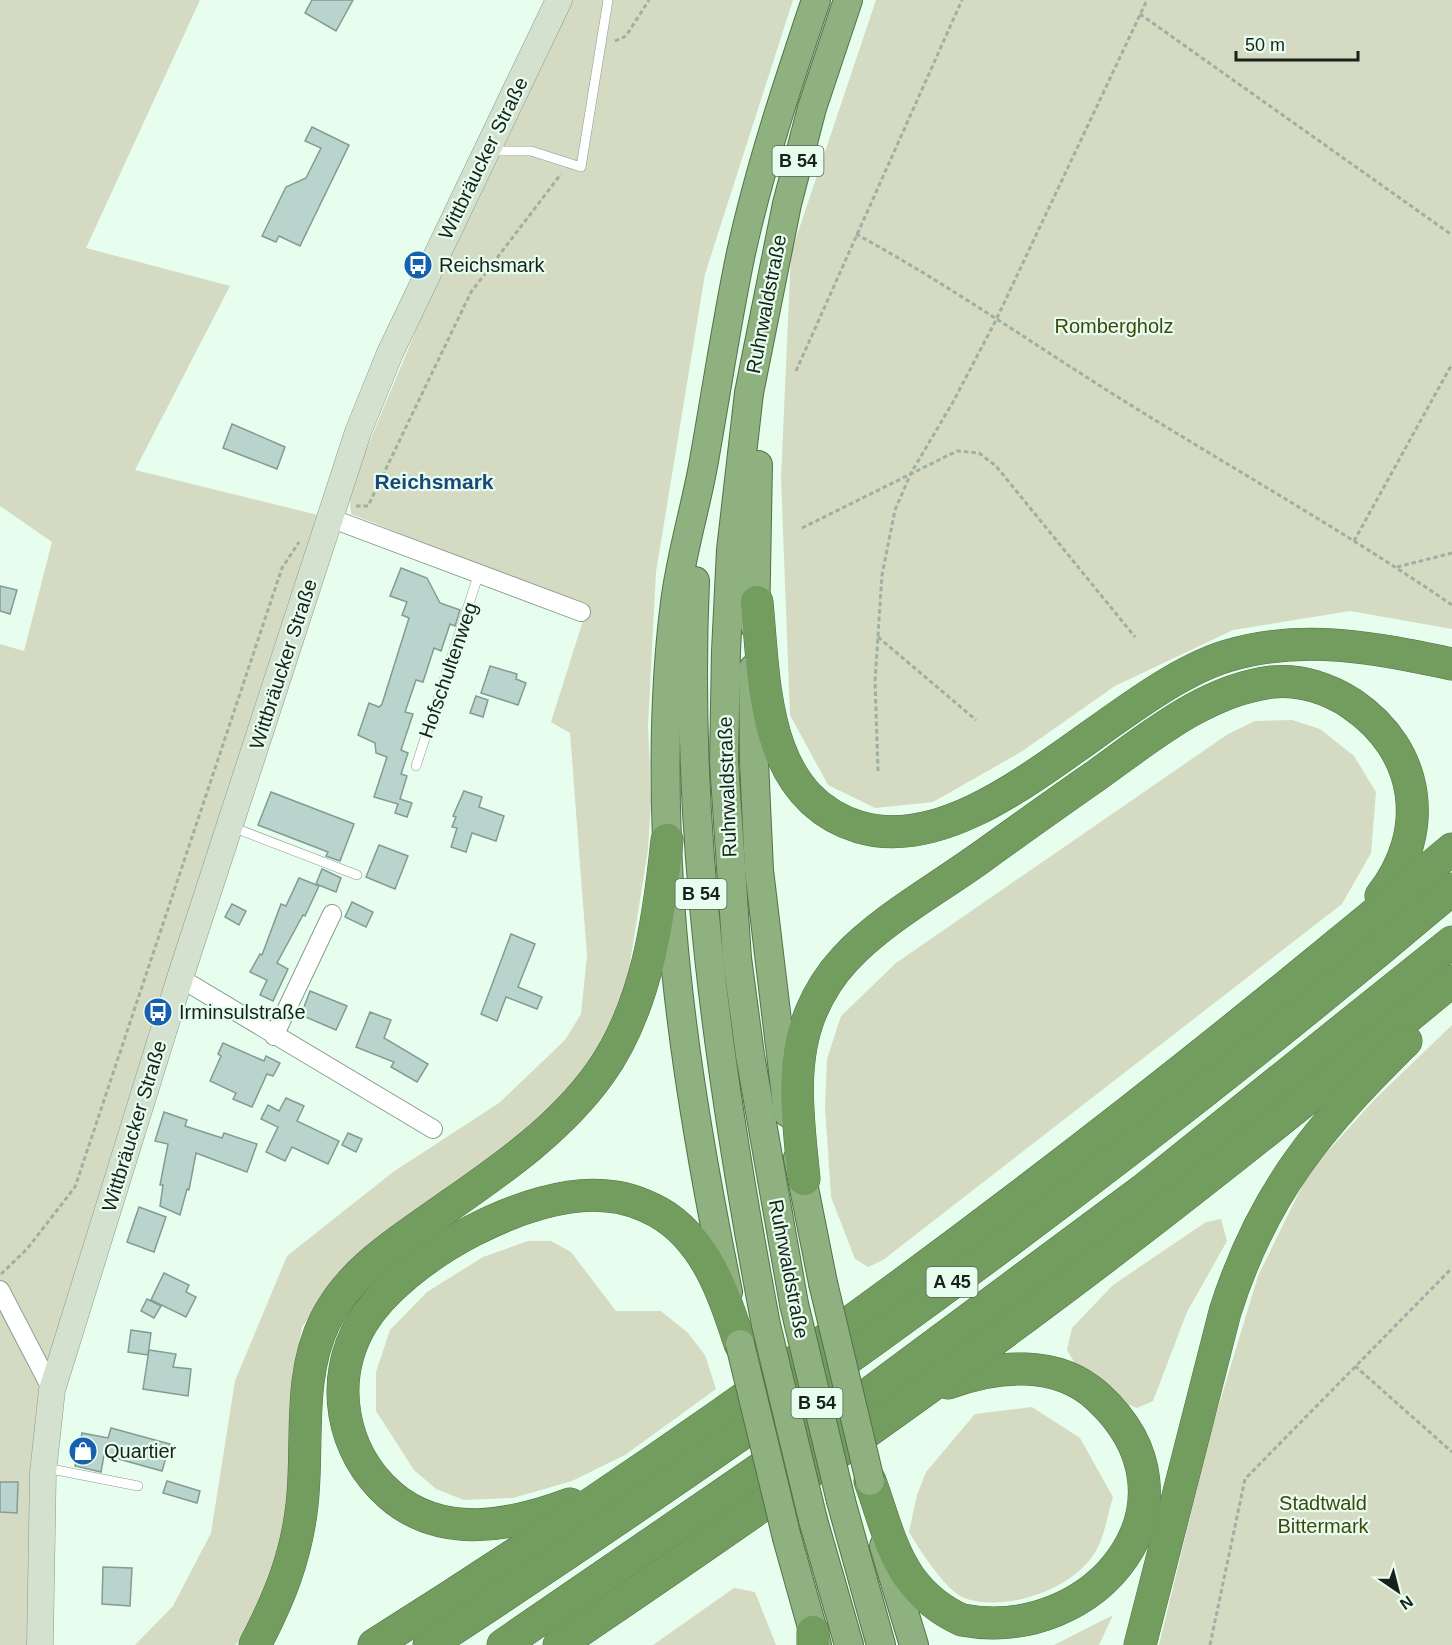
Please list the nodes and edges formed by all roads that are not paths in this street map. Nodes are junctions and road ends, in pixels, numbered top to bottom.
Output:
1 (559, 0) edge
2 (608, 0) edge
3 (816, 0) edge
4 (848, 0) edge
5 (486, 151) junction
6 (763, 326) junction
7 (705, 459) junction
8 (330, 518) junction
9 (479, 573) junction
10 (757, 602) junction
11 (581, 612) dead end
12 (1452, 664) edge
13 (416, 766) dead end
14 (230, 826) junction
15 (667, 840) junction
16 (1452, 849) edge
17 (357, 875) dead end
18 (1452, 889) edge
19 (332, 914) dead end
20 (1452, 942) edge
21 (1339, 946) junction
22 (180, 978) junction
23 (1452, 981) edge
24 (1452, 994) edge
25 (274, 1036) junction
26 (433, 1129) dead end
27 (804, 1179) junction
28 (0, 1290) edge
29 (740, 1344) junction
30 (52, 1390) junction
31 (899, 1408) junction
32 (645, 1466) junction
33 (43, 1467) junction
34 (870, 1481) junction
35 (138, 1486) dead end
36 (630, 1597) junction
37 (814, 1641) edge
38 (40, 1645) edge
39 (255, 1645) edge
40 (374, 1645) edge
41 (429, 1645) edge
42 (503, 1645) edge
43 (559, 1645) edge
44 (579, 1645) edge
45 (849, 1645) edge
46 (881, 1645) edge
47 (914, 1645) edge
48 (1140, 1645) edge

1 - 5 main road, Wittbräucker Straße
2 - 5 lane
3 - 7 highway, Ruhrwaldstraße / B 54
4 - 6 highway, Ruhrwaldstraße / B 54
5 - 8 main road, Wittbräucker Straße
6 - 10 highway
6 - 46 highway, Ruhrwaldstraße / B 54, bridge
7 - 15 highway
7 - 45 highway, B 54, bridge
8 - 9 street
8 - 14 main road, Wittbräucker Straße
9 - 11 street
9 - 13 lane, Hofschultenweg
10 - 12 highway
10 - 27 highway
14 - 17 lane
14 - 22 main road, Wittbräucker Straße
15 - 29 highway
15 - 39 highway
16 - 21 highway
18 - 41 highway, A 45
19 - 25 street
20 - 42 highway, A 45
21 - 27 highway
21 - 32 highway
22 - 25 street
22 - 30 main road, Wittbräucker Straße
23 - 31 highway
24 - 48 highway
25 - 26 street
27 - 34 highway, bridge
28 - 30 street
29 - 32 highway
29 - 37 highway, bridge
30 - 33 main road, Wittbräucker Straße
31 - 34 highway
31 - 36 highway
32 - 40 highway
33 - 35 lane
33 - 38 main road, Wittbräucker Straße
34 - 47 highway
36 - 43 highway
36 - 44 highway

